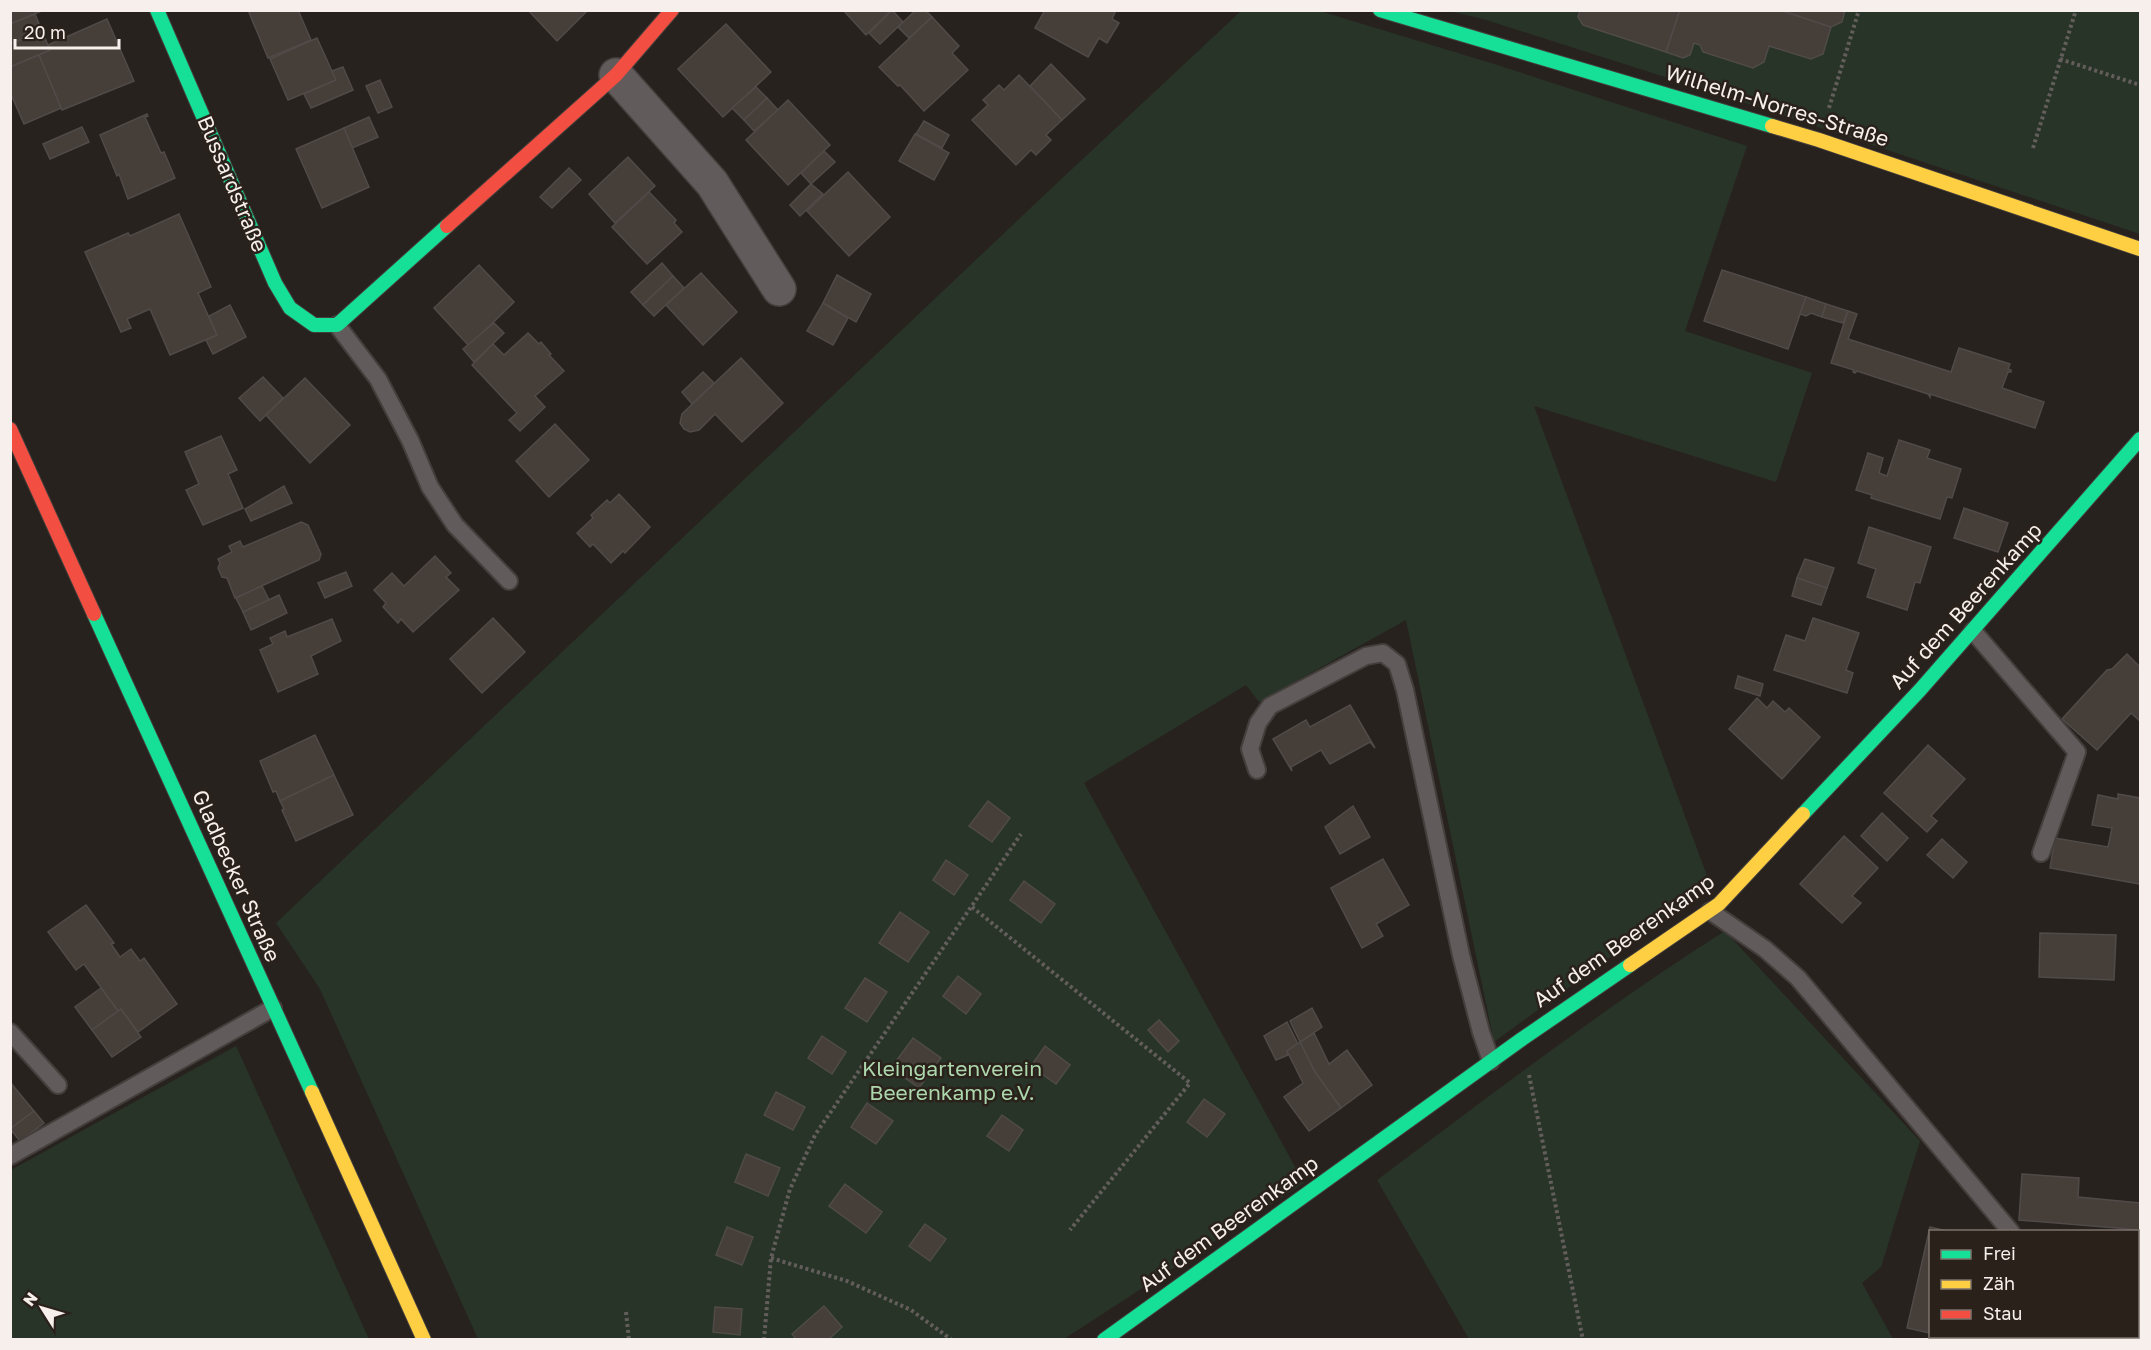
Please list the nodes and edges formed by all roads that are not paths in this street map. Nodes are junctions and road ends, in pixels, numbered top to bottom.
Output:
1 (157, 10) edge
2 (672, 10) edge
3 (1380, 10) edge
4 (1408, 14) edge
5 (616, 75) junction
6 (2140, 249) edge
7 (779, 289) dead end
8 (337, 325) junction
9 (10, 429) edge
10 (2140, 439) edge
11 (509, 581) dead end
12 (1973, 631) junction
13 (1257, 770) dead end
14 (2041, 853) dead end
15 (1710, 911) junction
16 (273, 1008) junction
17 (10, 1032) edge
18 (1491, 1061) junction
19 (57, 1085) dead end
20 (10, 1156) edge
21 (2009, 1230) edge
22 (424, 1340) edge
23 (1104, 1340) edge

1 - 8 street, Bussardstraße
2 - 5 street
3 - 4 street
4 - 6 street, Wilhelm-Norres-Straße
5 - 7 street
5 - 8 street
8 - 11 lane
9 - 16 street, Gladbecker Straße
10 - 12 street, Auf dem Beerenkamp
12 - 14 lane
12 - 15 street, Auf dem Beerenkamp
13 - 18 lane
15 - 18 street, Auf dem Beerenkamp
15 - 21 lane
16 - 20 lane
16 - 22 street, Gladbecker Straße
17 - 19 lane
18 - 23 street, Auf dem Beerenkamp

